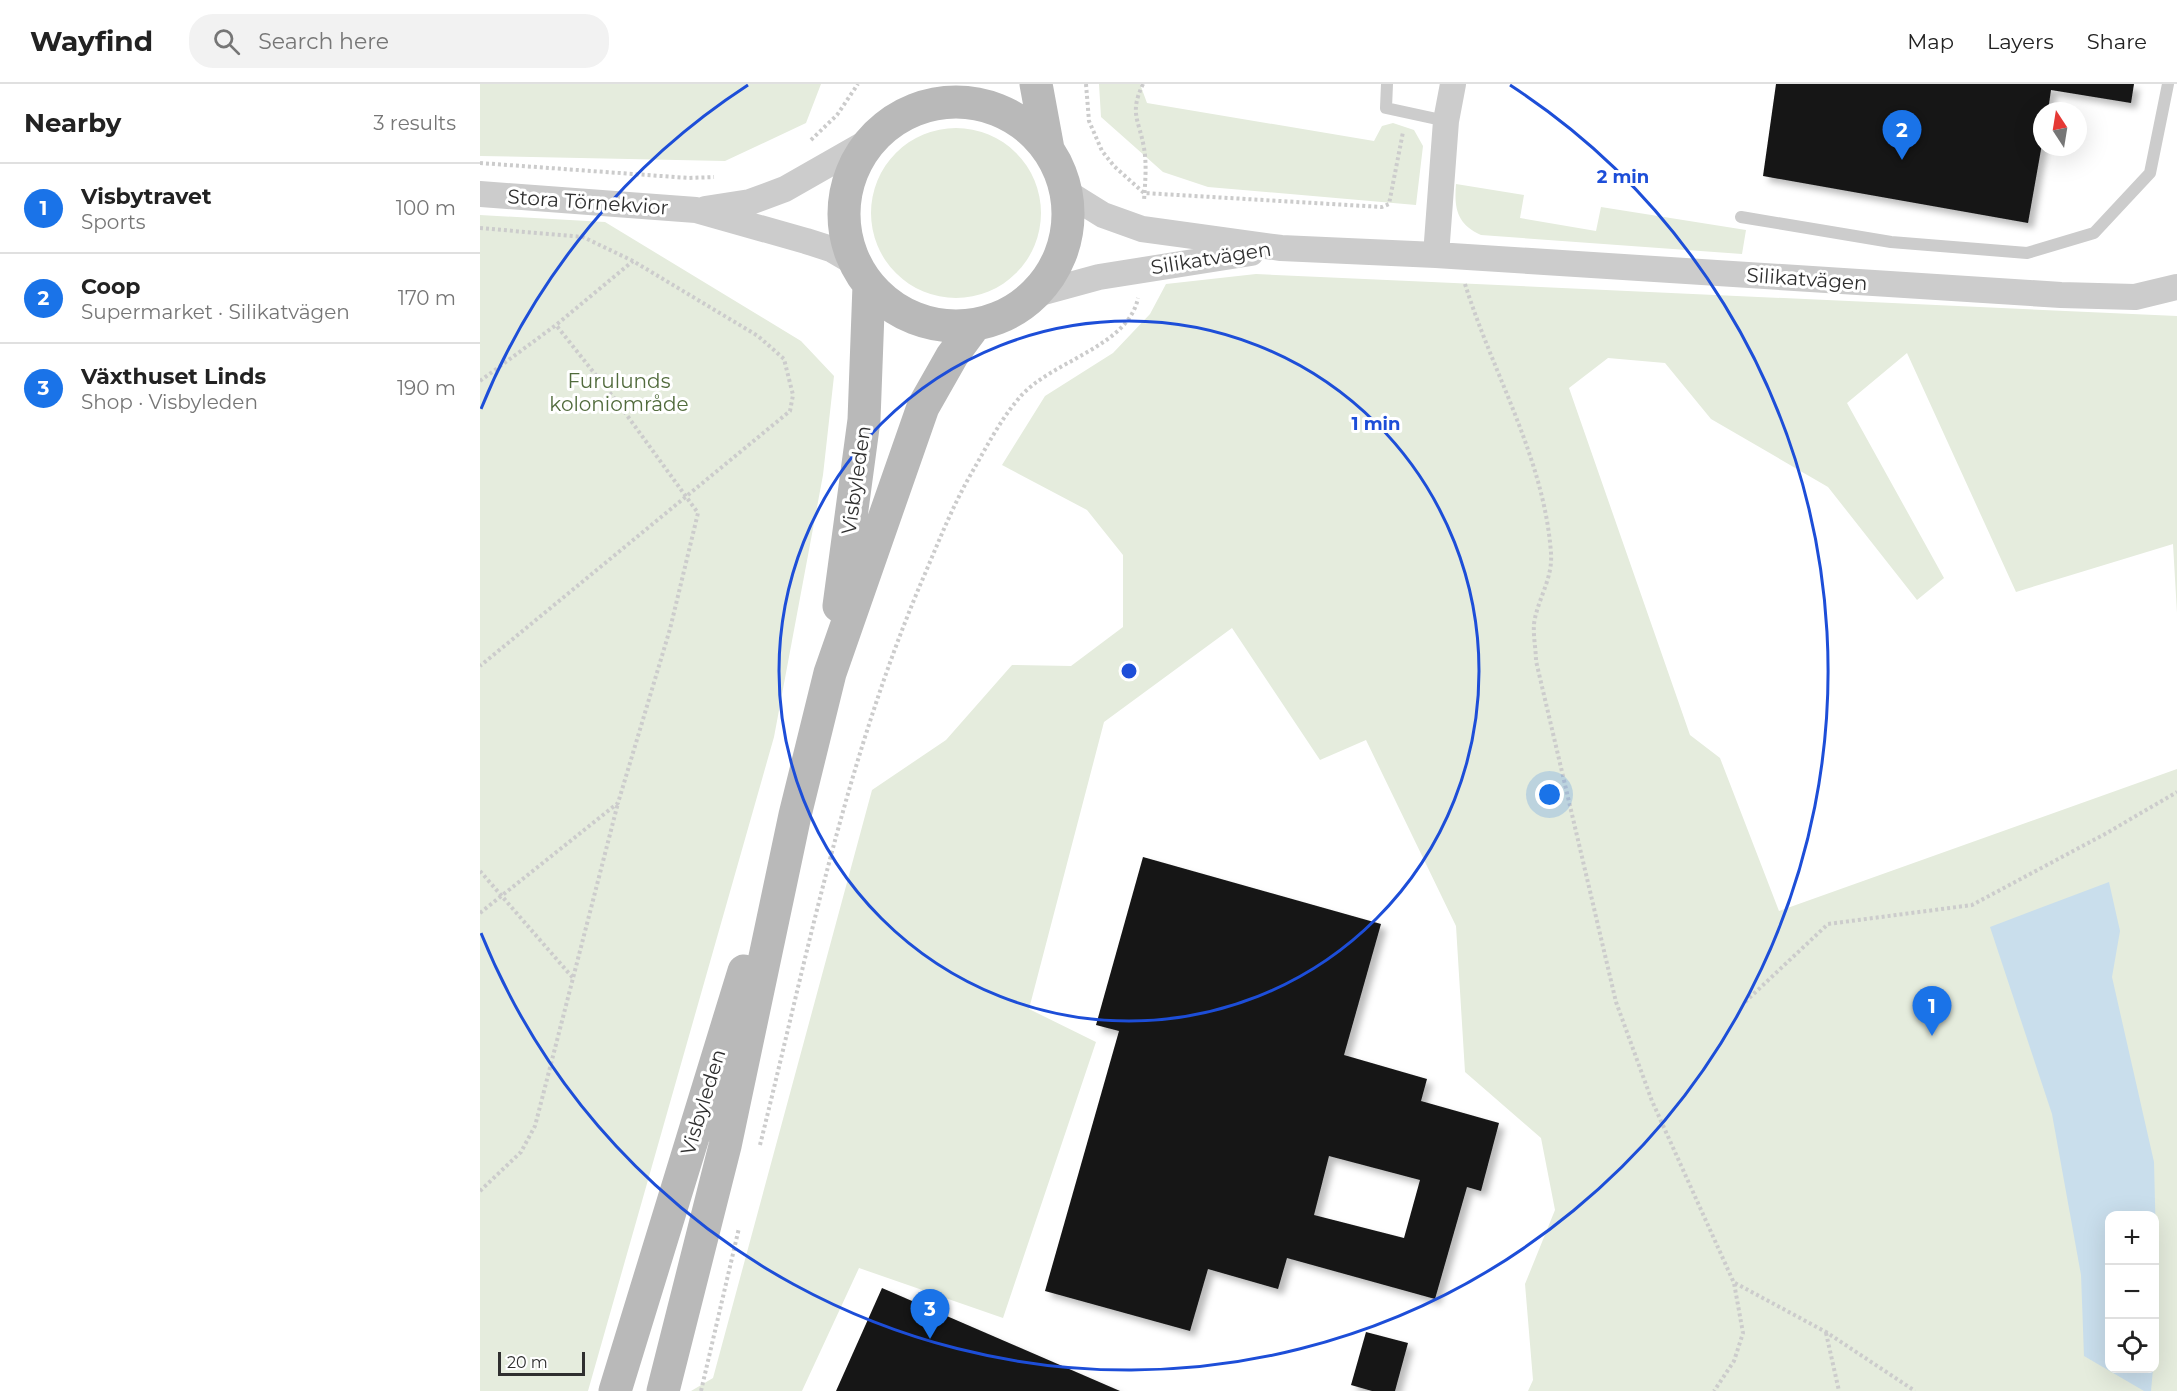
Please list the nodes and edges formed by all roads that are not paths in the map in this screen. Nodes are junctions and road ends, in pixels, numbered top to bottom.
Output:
1 (929, 84) edge
2 (1036, 84) edge
3 (1387, 84) edge
4 (1453, 84) edge
5 (2168, 84) edge
6 (911, 111) junction
7 (1446, 121) junction
8 (871, 140) junction
9 (1048, 149) junction
10 (1066, 192) junction
11 (480, 194) edge
12 (696, 210) junction
13 (1741, 217) dead end
14 (1281, 248) junction
15 (1447, 256) junction
16 (862, 274) junction
17 (2177, 287) edge
18 (1033, 295) junction
19 (975, 325) junction
20 (830, 674) junction
21 (795, 815) junction
22 (615, 1391) edge
23 (663, 1391) edge

1 - 6 main road
2 - 9 main road
3 - 7 lane
4 - 7 street
5 - 13 lane
6 - 8 main road
6 - 9 main road
7 - 15 street
8 - 12 street
8 - 16 main road
9 - 10 main road
10 - 14 street, Silikatvägen
10 - 18 main road
11 - 12 street, Stora Törnekvior
12 - 16 street
14 - 15 street, Silikatvägen
14 - 18 street, Silikatvägen
15 - 17 street, Silikatvägen
16 - 19 main road
16 - 20 main road, Visbyleden
18 - 19 main road
19 - 20 main road, Visbyleden
20 - 21 main road, Visbyleden
21 - 22 main road, Visbyleden
21 - 23 main road, Visbyleden

